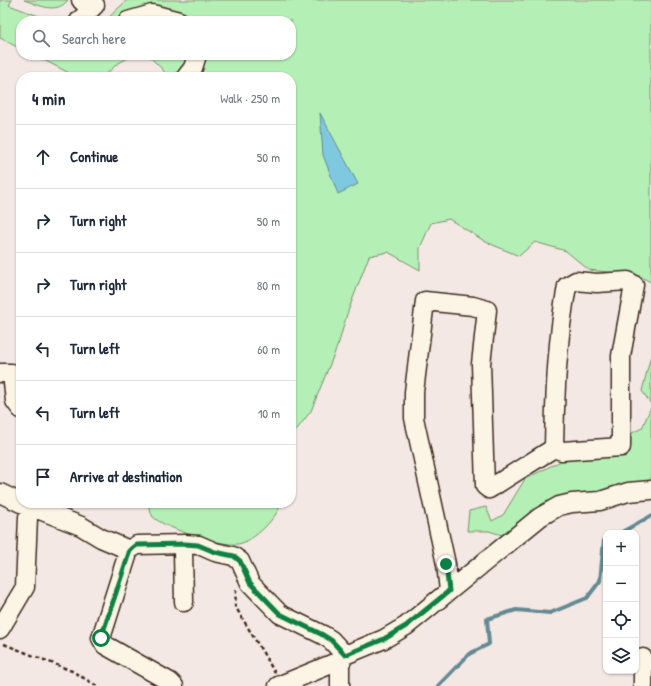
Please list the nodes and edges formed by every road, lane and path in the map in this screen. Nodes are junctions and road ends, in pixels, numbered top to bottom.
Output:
1 (81, 0) edge
2 (84, 16) edge
3 (145, 16) edge
4 (160, 16) edge
5 (195, 60) edge
6 (190, 72) edge
7 (0, 373) edge
8 (16, 402) edge
9 (554, 448) junction
10 (651, 490) edge
11 (23, 508) edge
12 (37, 508) edge
13 (185, 544) junction
14 (130, 550) junction
15 (250, 583) junction
16 (449, 591) junction
17 (184, 602) dead end
18 (0, 629) edge
19 (0, 642) edge
20 (642, 658) dead end
21 (342, 660) junction
22 (280, 685) edge
23 (97, 686) edge
24 (174, 686) edge
25 (340, 686) edge
26 (643, 686) edge

1 - 2 street
3 - 4 street
5 - 6 street
7 - 8 street
9 - 9 street
9 - 16 street
10 - 16 street
11 - 18 street
12 - 14 street
13 - 14 street
13 - 15 street
13 - 17 street
14 - 24 street
15 - 21 street
15 - 22 path
16 - 21 street
19 - 23 path
20 - 26 street
21 - 22 street
21 - 25 street

